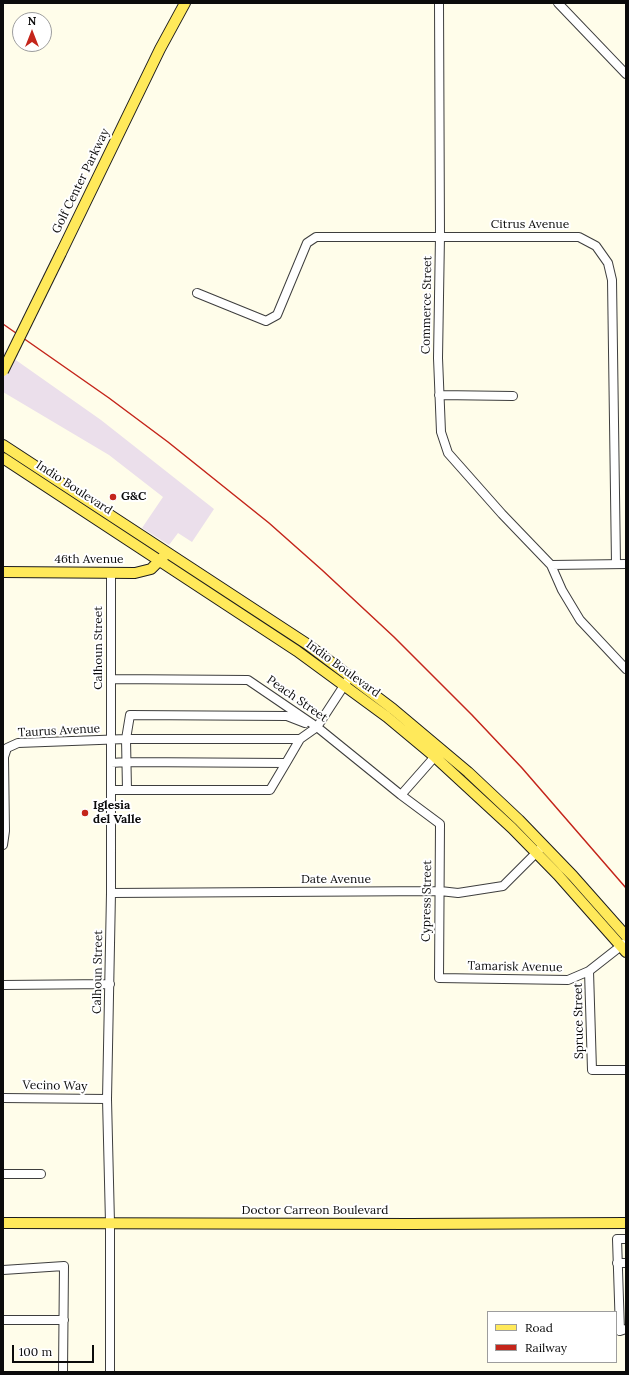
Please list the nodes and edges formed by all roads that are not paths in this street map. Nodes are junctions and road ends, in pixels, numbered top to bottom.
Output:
1 (185, 3) edge
2 (439, 3) edge
3 (558, 3) edge
4 (626, 74) edge
5 (440, 236) junction
6 (197, 293) dead end
7 (3, 371) edge
8 (439, 395) junction
9 (513, 396) dead end
10 (3, 445) edge
11 (3, 458) edge
12 (167, 552) junction
13 (160, 560) junction
14 (616, 564) junction
15 (626, 564) edge
16 (551, 565) junction
17 (3, 572) edge
18 (112, 573) junction
19 (626, 669) edge
20 (350, 676) junction
21 (111, 679) junction
22 (344, 685) junction
23 (317, 727) junction
24 (126, 739) junction
25 (300, 739) junction
26 (111, 740) junction
27 (438, 753) junction
28 (127, 762) junction
29 (111, 763) junction
30 (286, 763) junction
31 (111, 790) junction
32 (127, 790) junction
33 (401, 795) junction
34 (440, 824) joint
35 (3, 845) edge
36 (544, 845) junction
37 (536, 852) junction
38 (440, 891) junction
39 (111, 894) junction
40 (626, 936) edge
41 (624, 947) edge
42 (589, 971) junction
43 (440, 978) joint
44 (110, 984) junction
45 (3, 985) edge
46 (626, 1070) edge
47 (3, 1098) edge
48 (107, 1099) junction
49 (3, 1174) edge
50 (41, 1174) dead end
51 (3, 1223) edge
52 (110, 1223) junction
53 (626, 1224) edge
54 (626, 1239) edge
55 (622, 1264) edge
56 (3, 1270) edge
57 (3, 1320) edge
58 (64, 1320) junction
59 (623, 1330) edge
60 (63, 1372) edge
61 (110, 1372) edge

1 - 7 main road, Golf Center Parkway, bridge
2 - 5 street, Commerce Street
3 - 4 street
5 - 6 street, Citrus Avenue
5 - 8 street, Commerce Street
5 - 14 street, Citrus Avenue
8 - 9 street
8 - 16 street, Commerce Street
10 - 12 main road, Indio Boulevard
11 - 13 main road, Indio Boulevard
12 - 13 main road, 46th Avenue
12 - 20 main road, Indio Boulevard
13 - 18 main road, 46th Avenue
13 - 22 main road, Indio Boulevard
14 - 15 street
14 - 16 street
16 - 19 street
17 - 18 main road, 46th Avenue
18 - 21 street, Calhoun Street
20 - 22 street
20 - 27 main road, Indio Boulevard
21 - 23 street, Peach Street
21 - 26 street, Calhoun Street
22 - 23 street
22 - 27 main road, Indio Boulevard
23 - 24 street
23 - 25 street
23 - 33 street, Peach Street
24 - 25 street, Taurus Avenue
24 - 26 street, Taurus Avenue
24 - 28 street
25 - 30 street
26 - 29 street, Calhoun Street
26 - 35 street, Taurus Avenue
27 - 33 street
27 - 36 main road, Indio Boulevard
27 - 37 main road, Indio Boulevard
28 - 29 street
28 - 30 street
28 - 32 street
29 - 31 street, Calhoun Street
30 - 32 street
31 - 32 street
31 - 39 street, Calhoun Street
33 - 34 street, Peach Street
34 - 38 street, Cypress Street
36 - 37 street, Date Avenue
36 - 40 main road, Indio Boulevard
37 - 38 street, Date Avenue
37 - 41 main road, Indio Boulevard
38 - 39 street, Date Avenue
38 - 43 street, Cypress Street
39 - 44 street, Calhoun Street
41 - 42 street, Tamarisk Avenue
42 - 43 street, Tamarisk Avenue
42 - 46 street, Spruce Street
44 - 45 street
44 - 48 street, Calhoun Street
47 - 48 street, Vecino Way
48 - 52 street, Calhoun Street
49 - 50 street
51 - 52 main road, Doctor Carreon Boulevard
52 - 53 main road, Doctor Carreon Boulevard
52 - 61 street, Calhoun Street
54 - 55 street
55 - 59 street
56 - 58 street
57 - 58 street
58 - 60 street

